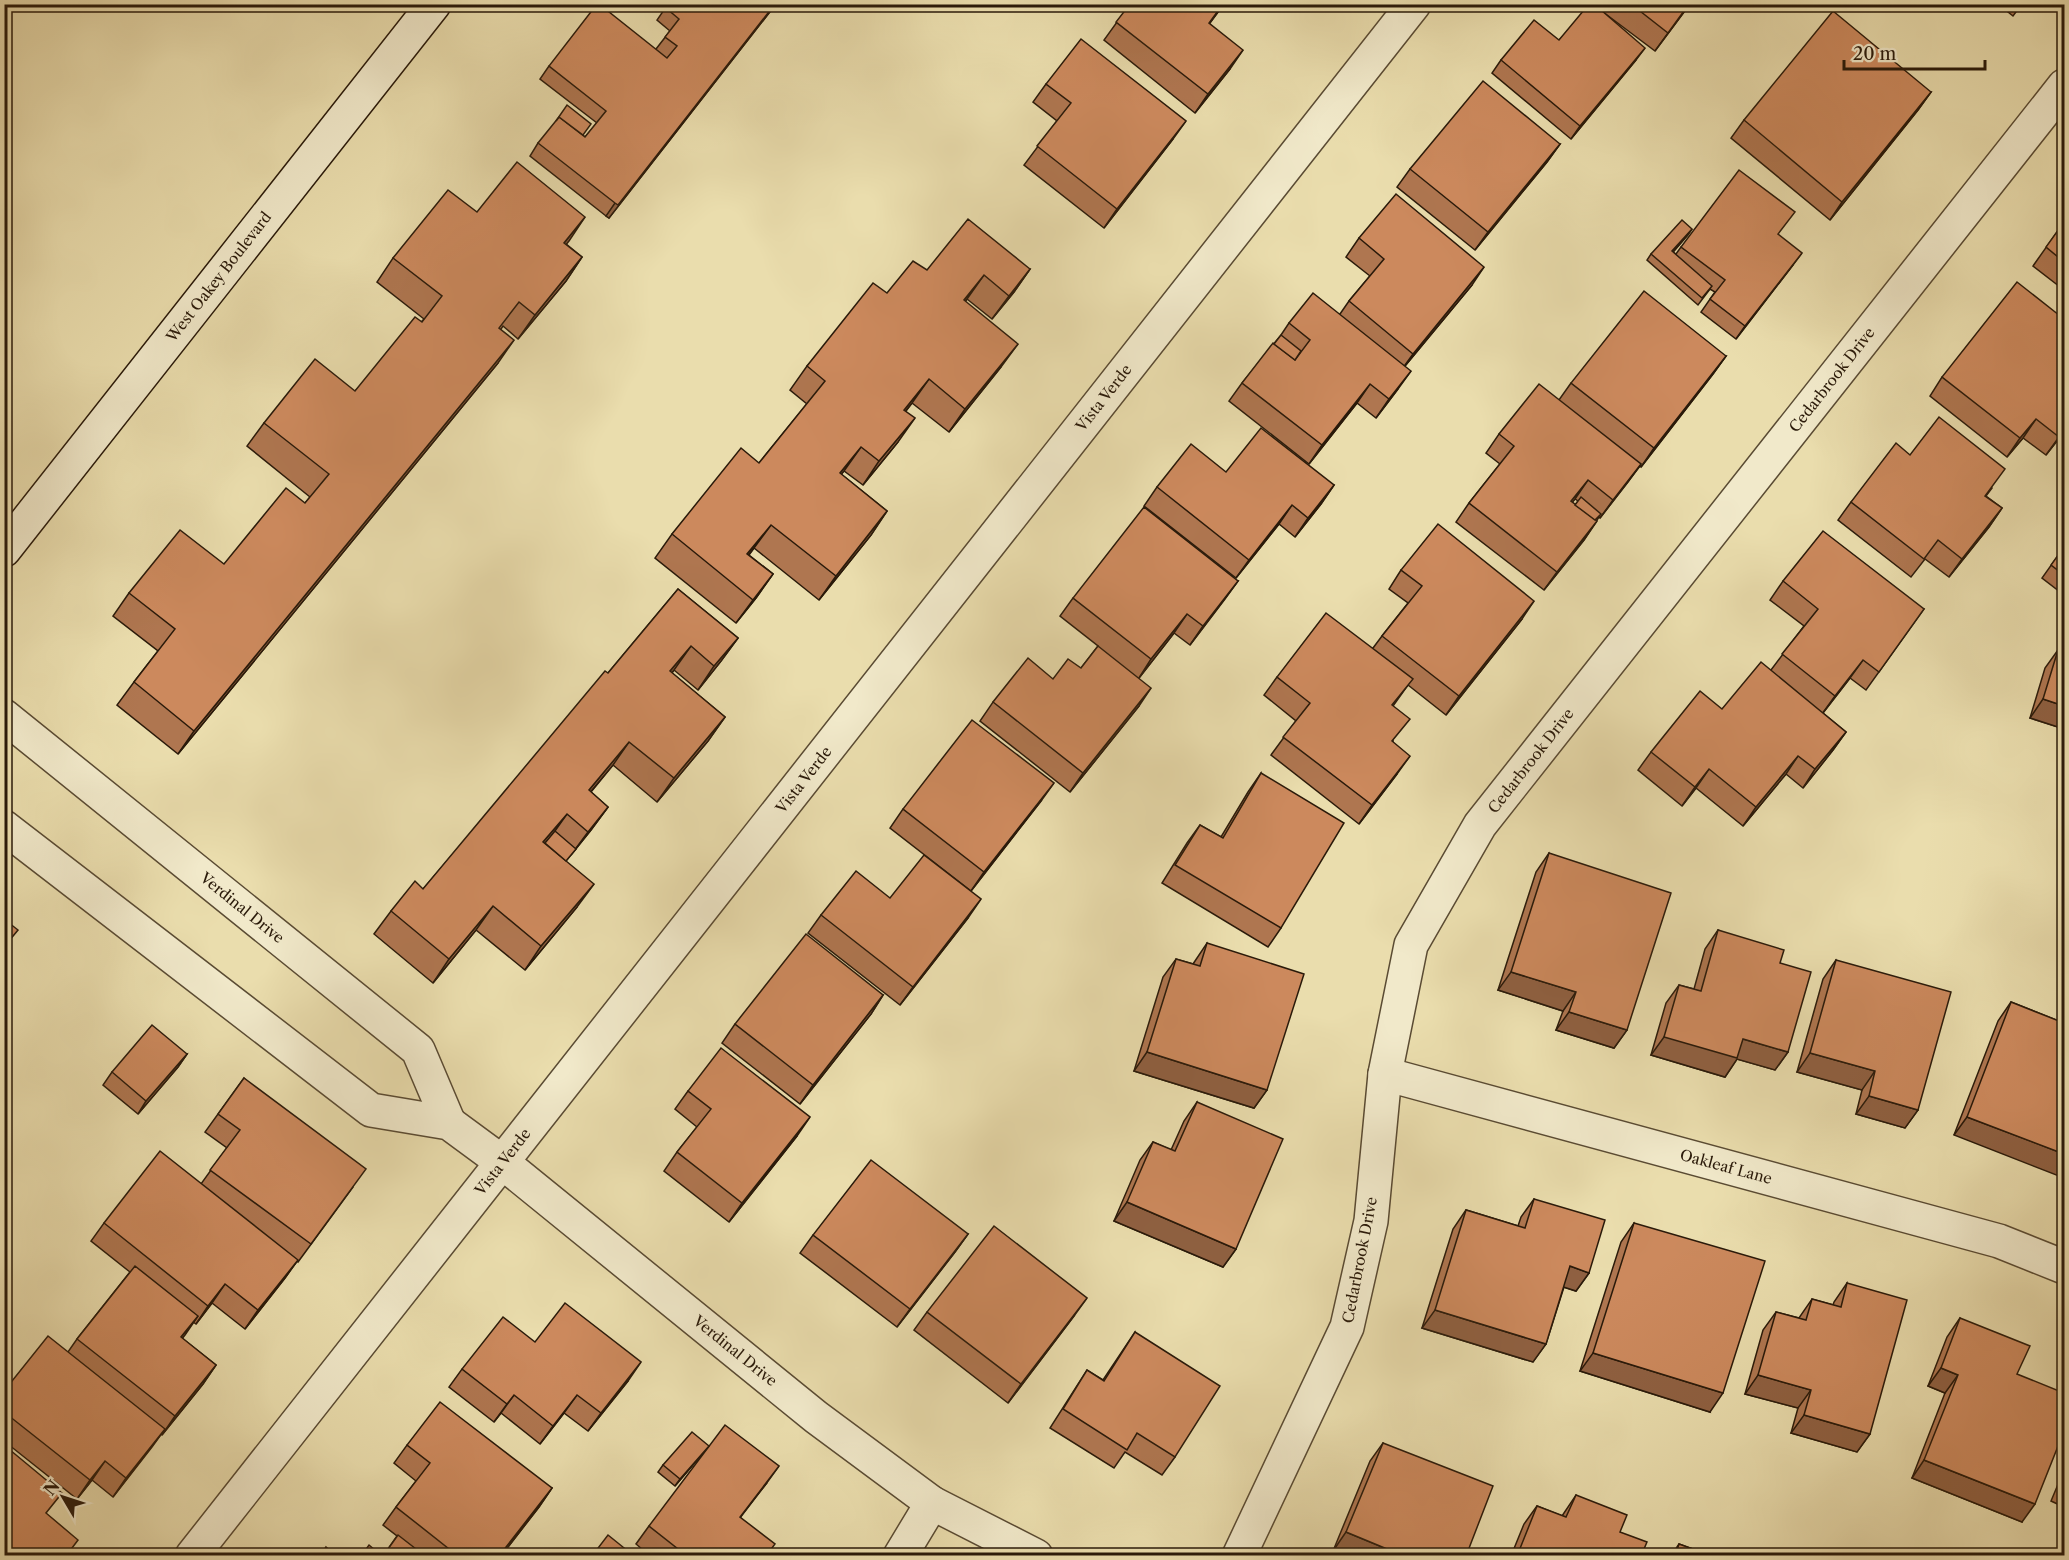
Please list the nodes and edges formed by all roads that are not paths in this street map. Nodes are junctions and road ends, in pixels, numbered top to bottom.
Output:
1 (434, 4) edge
2 (1414, 4) edge
3 (2064, 86) edge
4 (4, 550) edge
5 (4, 716) edge
6 (4, 827) edge
7 (1385, 1074) junction
8 (449, 1123) junction
9 (502, 1162) junction
10 (2064, 1267) edge
11 (932, 1503) junction
12 (192, 1556) edge
13 (900, 1556) edge
14 (1036, 1556) edge
15 (1239, 1556) edge

1 - 4 street, West Oakey Boulevard
2 - 9 street, Vista Verde
3 - 7 street, Cedarbrook Drive
5 - 8 street, Verdinal Drive
6 - 8 street, Verdinal Drive
7 - 10 street, Oakleaf Lane
7 - 15 street, Cedarbrook Drive
8 - 9 street, Verdinal Drive
9 - 11 street, Verdinal Drive
9 - 12 street, Vista Verde
11 - 13 street
11 - 14 street, Verdinal Drive

